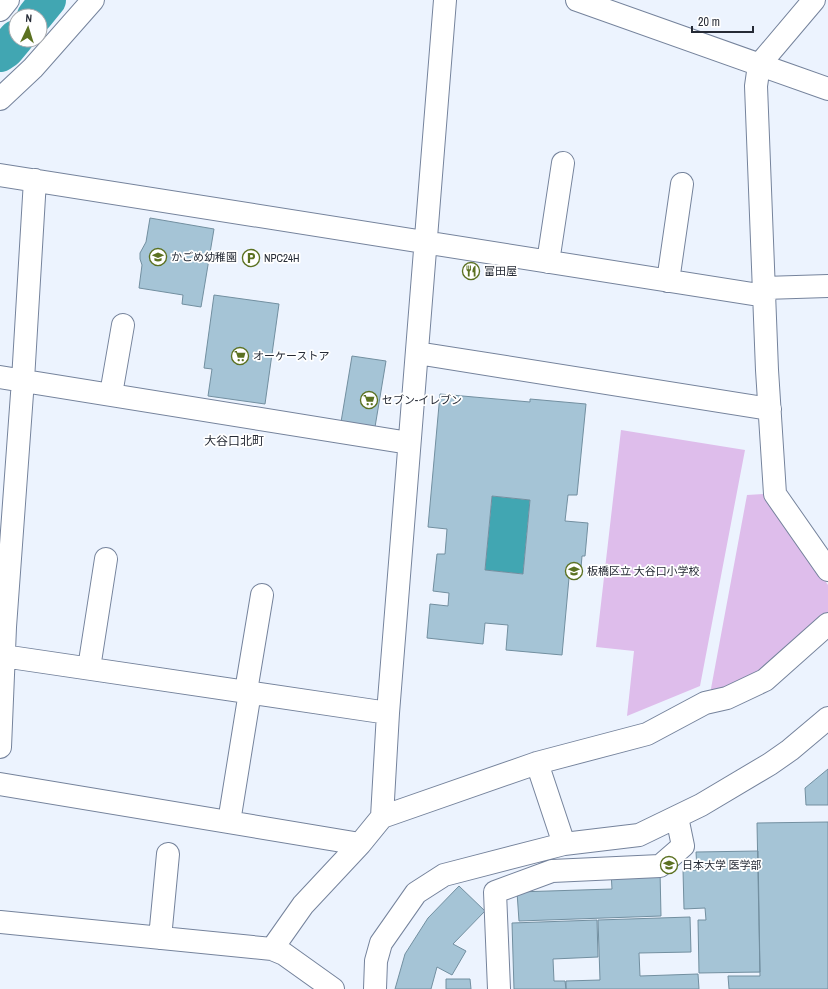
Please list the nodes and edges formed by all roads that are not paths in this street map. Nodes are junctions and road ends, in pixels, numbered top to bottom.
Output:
1 (8, 0) edge
2 (93, 0) edge
3 (445, 0) edge
4 (577, 0) edge
5 (814, 0) edge
6 (0, 10) edge
7 (759, 64) junction
8 (828, 89) edge
9 (0, 99) edge
10 (564, 163) dead end
11 (0, 175) edge
12 (35, 180) junction
13 (682, 184) dead end
14 (426, 243) junction
15 (548, 262) junction
16 (668, 281) junction
17 (828, 286) edge
18 (764, 292) junction
19 (123, 325) dead end
20 (417, 353) junction
21 (0, 377) edge
22 (23, 380) junction
23 (111, 394) junction
24 (770, 409) junction
25 (410, 443) junction
26 (106, 560) dead end
27 (828, 570) edge
28 (262, 595) dead end
29 (828, 624) edge
30 (2, 654) edge
31 (89, 668) junction
32 (248, 692) junction
33 (388, 713) junction
34 (826, 724) edge
35 (0, 747) edge
36 (537, 763) junction
37 (0, 784) edge
38 (677, 816) junction
39 (382, 817) junction
40 (229, 822) junction
41 (360, 844) junction
42 (564, 844) junction
43 (168, 854) dead end
44 (0, 922) edge
45 (160, 938) junction
46 (272, 949) junction
47 (333, 989) edge
48 (375, 989) edge
49 (499, 989) edge

1 - 6 street
2 - 9 street
3 - 14 street
4 - 7 street
5 - 7 street
7 - 8 street
7 - 18 street
10 - 15 street
11 - 12 street
12 - 14 street
12 - 22 street
13 - 16 street
14 - 15 street
14 - 20 street
15 - 16 street
16 - 18 street
17 - 18 street
18 - 24 street
19 - 23 street
20 - 24 street
20 - 25 street
21 - 22 street
22 - 23 street
22 - 30 street
23 - 25 street
24 - 27 street
25 - 33 street
26 - 31 street
28 - 32 street
29 - 36 street
30 - 31 street
30 - 35 street
31 - 32 street
32 - 33 street
32 - 40 street
33 - 39 street
34 - 38 street
36 - 39 street
36 - 42 street
37 - 40 street
38 - 42 street
38 - 49 street
39 - 41 street
40 - 41 street
41 - 46 street
42 - 48 street
43 - 45 street
44 - 45 street
45 - 46 street
46 - 47 street

